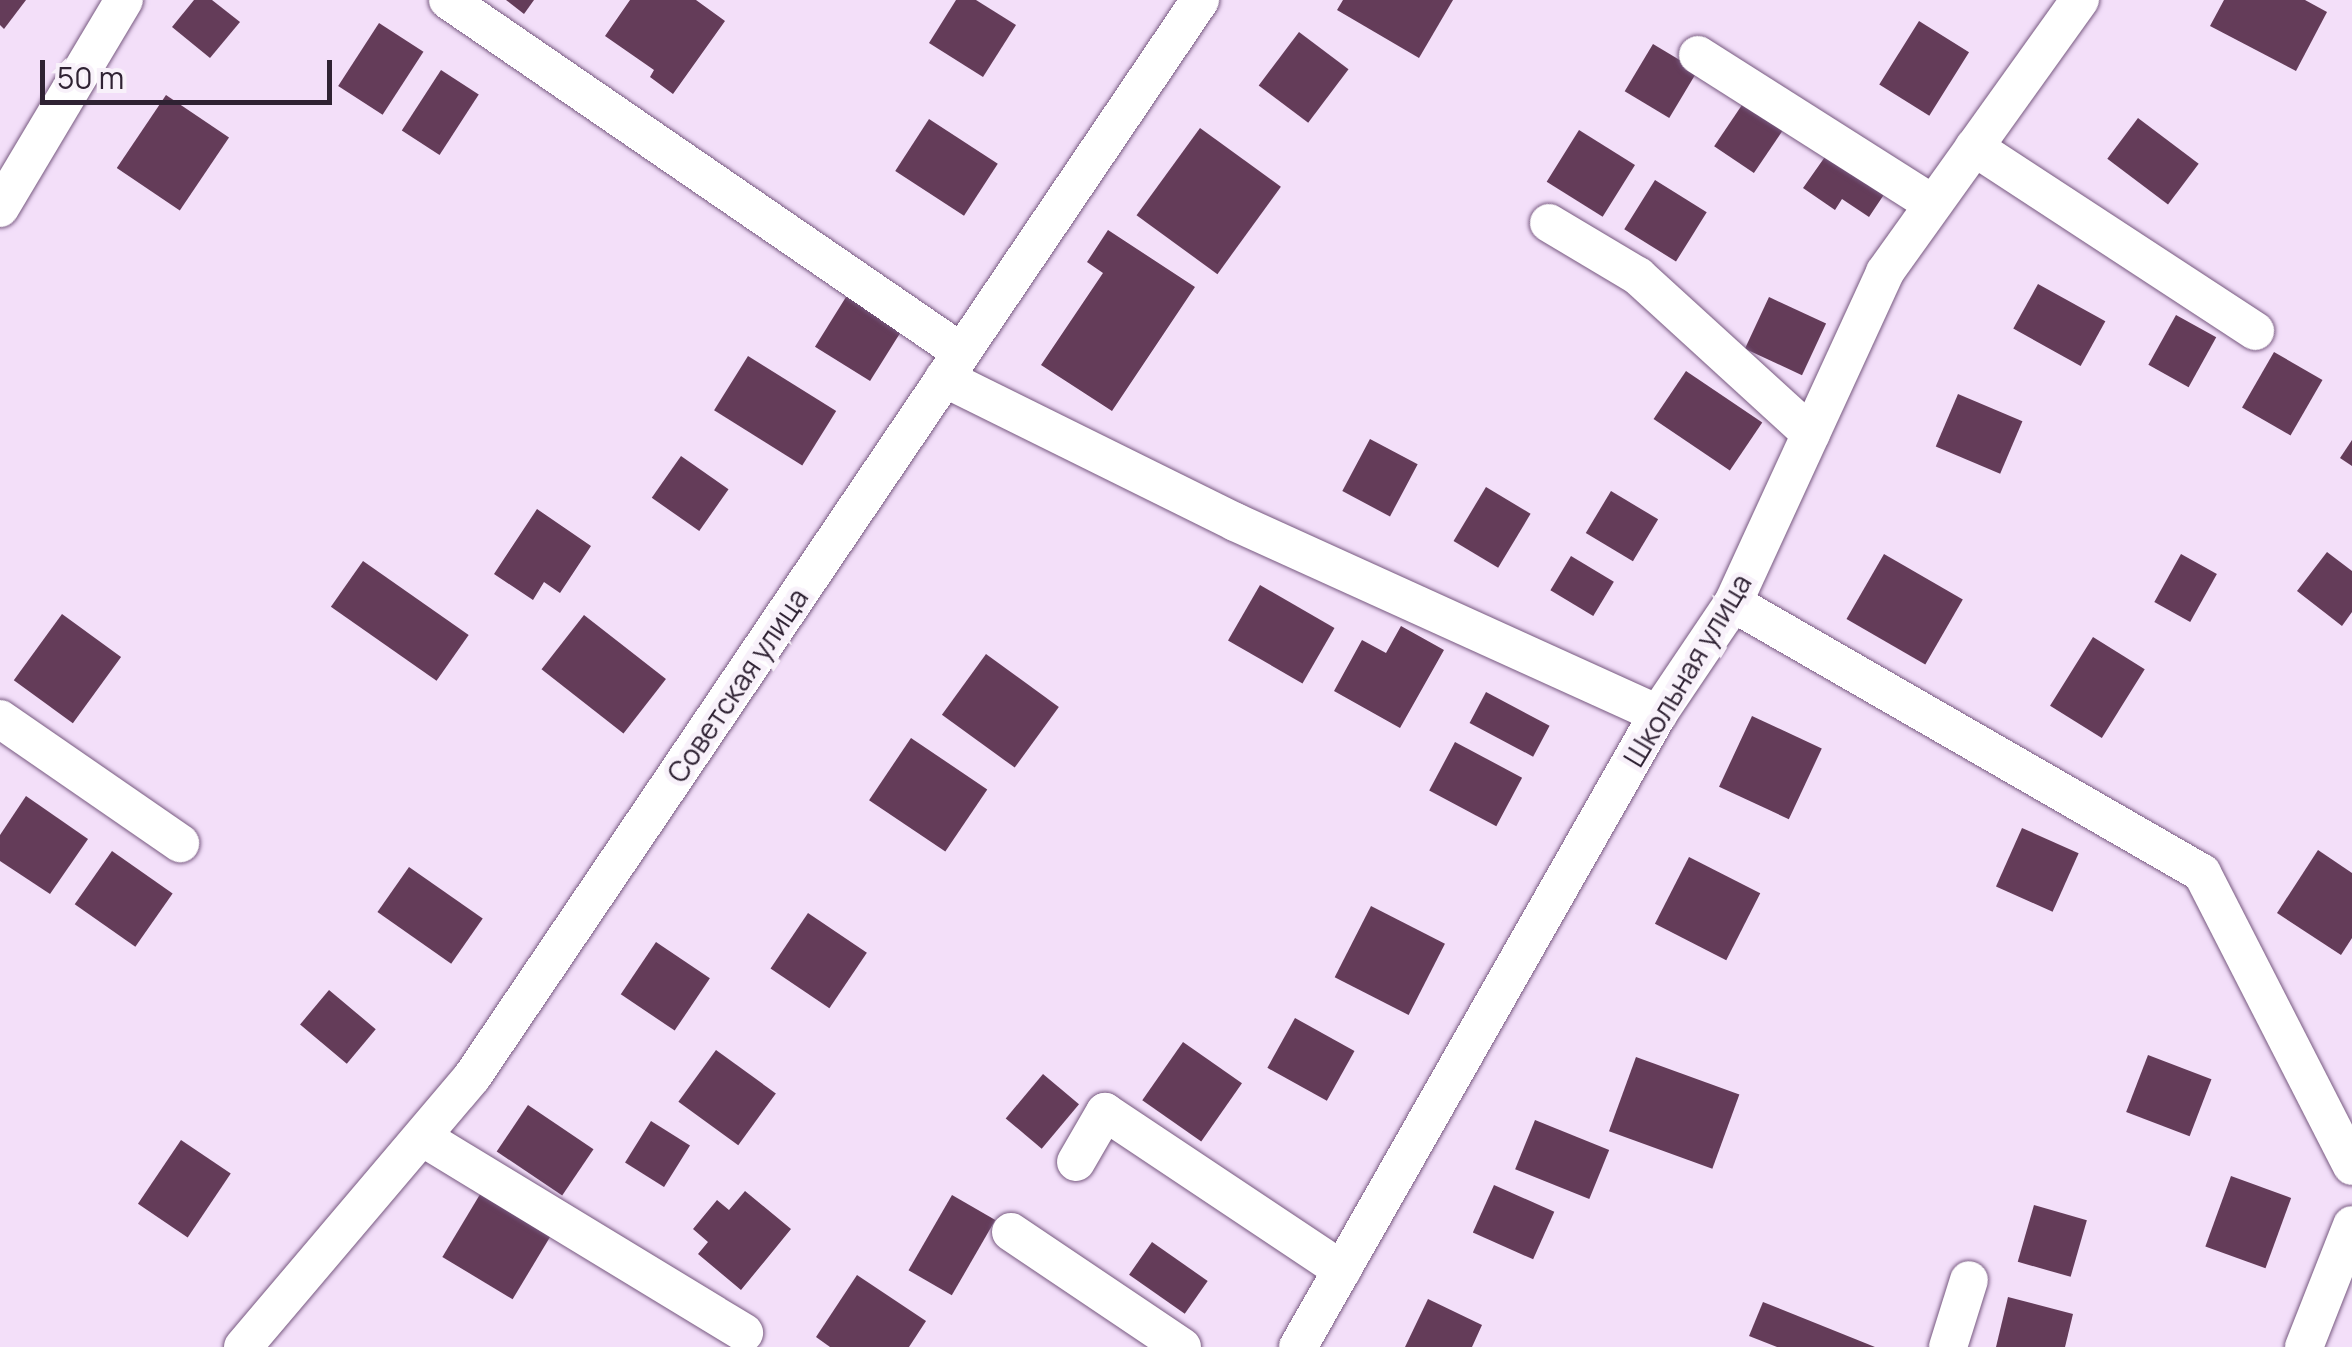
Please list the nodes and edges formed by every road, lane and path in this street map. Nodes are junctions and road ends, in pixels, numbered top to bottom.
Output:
1 (124, 0) edge
2 (448, 0) edge
3 (1200, 0) edge
4 (2080, 0) edge
5 (1698, 55) dead end
6 (1974, 147) junction
7 (1934, 204) junction
8 (0, 208) edge
9 (1549, 223) dead end
10 (2256, 331) dead end
11 (953, 365) junction
12 (1810, 434) junction
13 (1733, 603) junction
14 (1658, 714) junction
15 (0, 719) edge
16 (180, 843) dead end
17 (422, 1137) junction
18 (1076, 1162) dead end
19 (2352, 1166) edge
20 (2352, 1225) edge
21 (1011, 1232) dead end
22 (1342, 1270) junction
23 (1968, 1280) dead end
24 (744, 1332) dead end
25 (244, 1347) edge
26 (1182, 1347) edge
27 (1298, 1347) edge
28 (1948, 1347) edge
29 (2304, 1347) edge

1 - 8 street
2 - 11 street
3 - 11 street, Советская улица
4 - 6 street, Школьная улица
5 - 7 street
6 - 7 street, Школьная улица
6 - 10 street
7 - 12 street, Школьная улица
9 - 12 street
11 - 14 street
11 - 17 street, Советская улица
12 - 13 street, Школьная улица
13 - 14 street, Школьная улица
13 - 19 street
14 - 22 street, Школьная улица
15 - 16 street
17 - 24 street
17 - 25 street, Советская улица
18 - 22 street
20 - 29 street
21 - 26 street
22 - 27 street, Школьная улица
23 - 28 street

